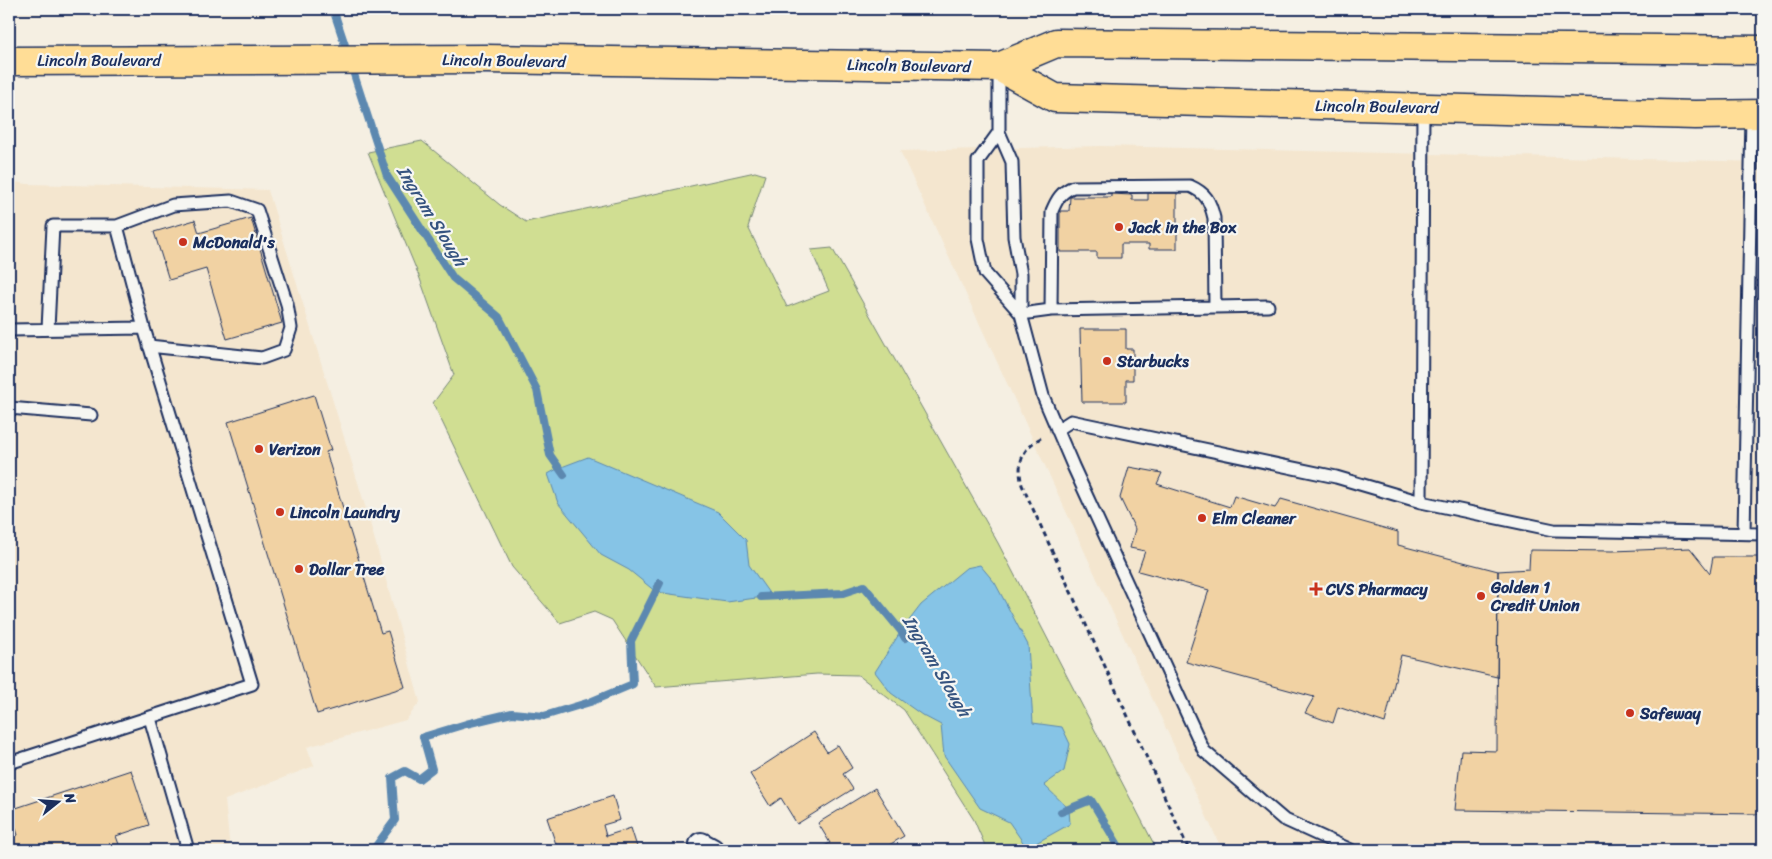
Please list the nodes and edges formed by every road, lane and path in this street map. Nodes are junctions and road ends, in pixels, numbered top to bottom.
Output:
1 (1763, 50) edge
2 (9, 60) edge
3 (999, 67) junction
4 (1423, 108) junction
5 (1757, 114) edge
6 (1000, 132) junction
7 (117, 226) junction
8 (1268, 306) dead end
9 (1215, 307) junction
10 (1051, 310) junction
11 (1020, 314) junction
12 (144, 328) junction
13 (48, 329) junction
14 (9, 330) edge
15 (150, 346) junction
16 (9, 408) edge
17 (91, 415) dead end
18 (1057, 430) junction
19 (1421, 502) junction
20 (1744, 533) junction
21 (1763, 534) edge
22 (150, 718) junction
23 (9, 763) edge
24 (188, 850) edge
25 (1189, 850) edge
26 (1351, 850) edge

1 - 3 main road, Lincoln Boulevard
2 - 3 main road, Lincoln Boulevard
3 - 4 main road, Lincoln Boulevard
3 - 6 lane
4 - 5 main road, Lincoln Boulevard
4 - 19 lane
5 - 20 lane
6 - 11 lane
6 - 11 lane
7 - 12 lane
7 - 13 lane
7 - 15 lane
8 - 9 lane
9 - 10 lane
9 - 10 lane
10 - 11 lane
11 - 18 lane
12 - 13 lane
12 - 15 lane
13 - 14 lane
15 - 22 lane
16 - 17 lane
18 - 19 lane
18 - 25 path
18 - 26 lane
19 - 20 lane
20 - 21 lane
22 - 23 lane
22 - 24 lane

